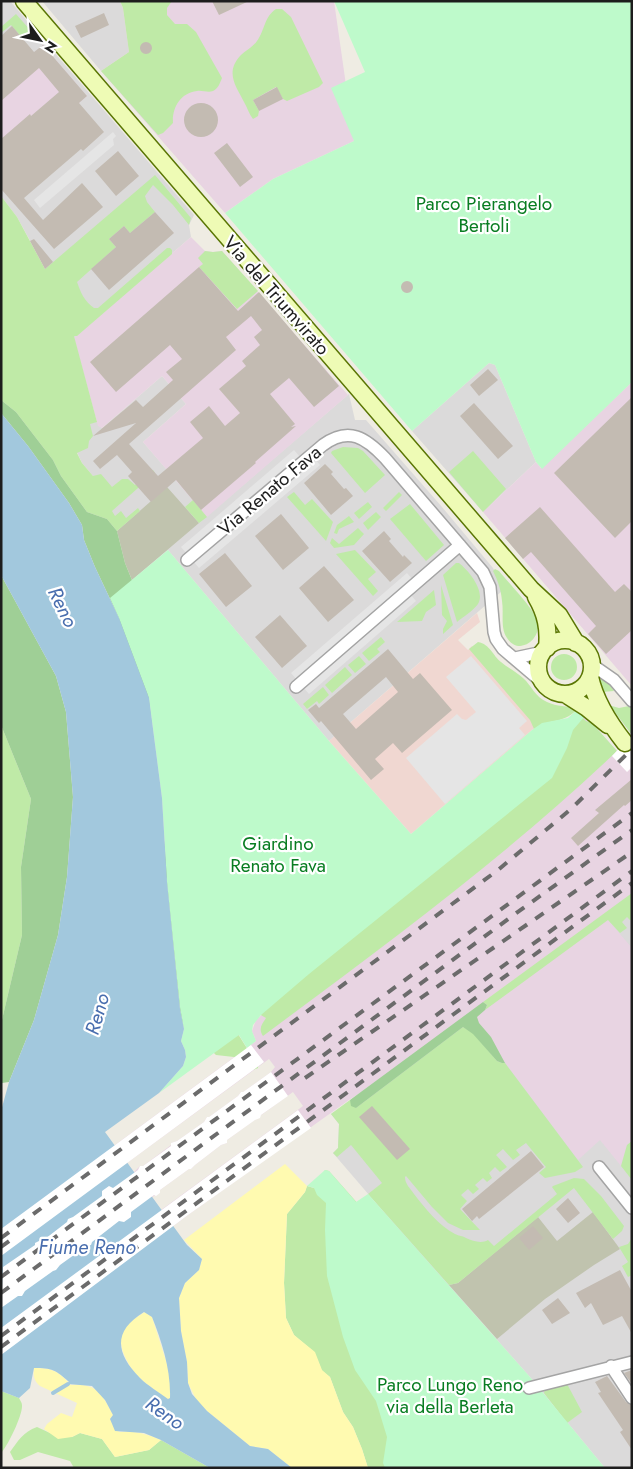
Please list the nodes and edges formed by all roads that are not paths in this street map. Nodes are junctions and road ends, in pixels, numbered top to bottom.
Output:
1 (24, 1) edge
2 (460, 545) junction
3 (187, 560) dead end
4 (531, 589) junction
5 (576, 643) junction
6 (545, 650) junction
7 (515, 658) junction
8 (590, 670) junction
9 (543, 683) junction
10 (296, 687) dead end
11 (566, 694) junction
12 (632, 701) edge
13 (599, 1167) dead end
14 (632, 1208) edge
15 (632, 1362) edge
16 (611, 1366) junction
17 (529, 1388) dead end
18 (632, 1398) edge

1 - 4 main road, Via del Triumvirato
2 - 3 street, Via Renato Fava
2 - 7 street, Via Renato Fava
2 - 10 street
4 - 5 main road, Via del Triumvirato
4 - 6 main road, Via del Triumvirato
5 - 6 main road
5 - 8 main road
6 - 7 street
6 - 9 main road
7 - 9 street, Via Renato Fava
8 - 11 main road
8 - 11 main road
8 - 12 street
9 - 11 main road
13 - 14 street
15 - 16 street
16 - 17 street
16 - 18 street

